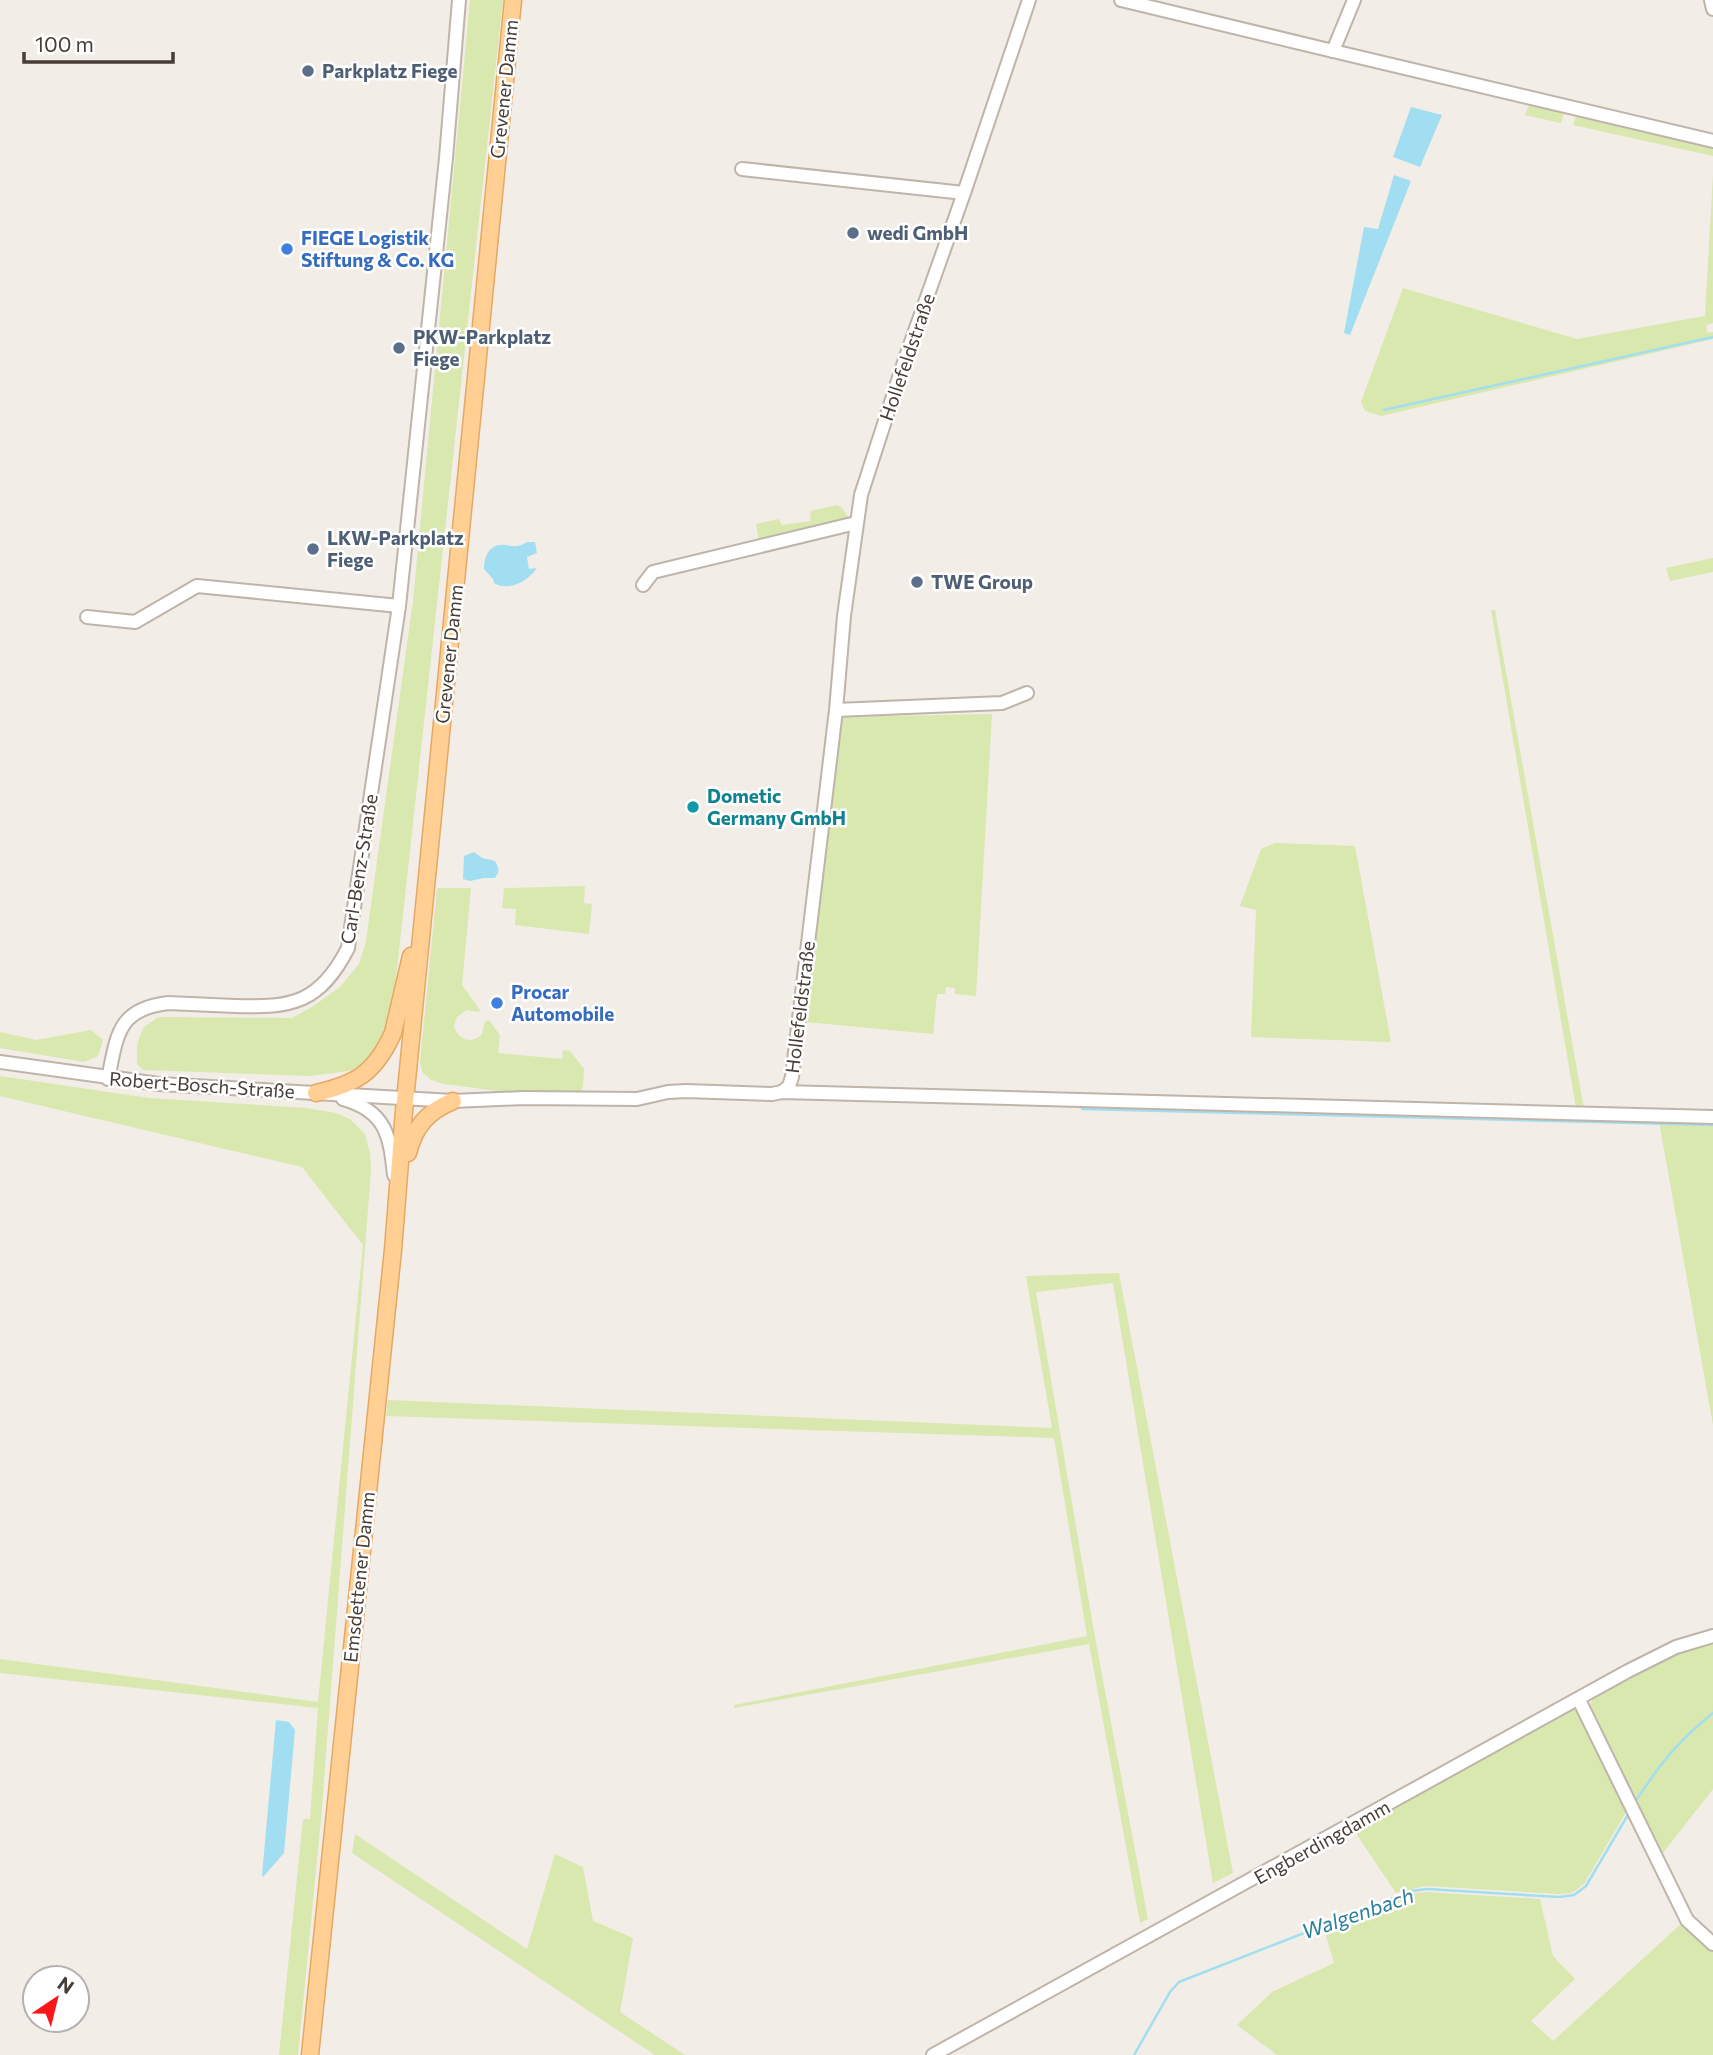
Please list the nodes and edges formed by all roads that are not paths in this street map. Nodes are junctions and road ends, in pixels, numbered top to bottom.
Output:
1 (459, 0) edge
2 (513, 0) edge
3 (1029, 0) edge
4 (1121, 0) edge
5 (1354, 0) edge
6 (1711, 0) edge
7 (1713, 9) edge
8 (1333, 51) junction
9 (1713, 141) edge
10 (742, 169) dead end
11 (964, 193) junction
12 (856, 523) junction
13 (643, 585) dead end
14 (398, 606) junction
15 (87, 617) dead end
16 (1027, 693) dead end
17 (836, 710) junction
18 (425, 896) junction
19 (0, 1062) edge
20 (108, 1079) junction
21 (782, 1092) junction
22 (316, 1093) junction
23 (406, 1098) junction
24 (453, 1101) junction
25 (1713, 1117) edge
26 (396, 1206) junction
27 (1713, 1636) edge
28 (1579, 1700) junction
29 (1713, 1944) edge
30 (310, 2055) edge
31 (933, 2055) edge

1 - 14 street, Carl-Benz-Straße
2 - 18 main road, Grevener Damm
3 - 11 street, Hollefeldstraße
4 - 8 street
5 - 8 street
6 - 7 street
8 - 9 street
10 - 11 street
11 - 12 street, Hollefeldstraße
12 - 13 street
12 - 17 street, Hollefeldstraße
14 - 15 street
14 - 20 street, Carl-Benz-Straße
16 - 17 street
17 - 21 street, Hollefeldstraße
18 - 22 main road
18 - 23 main road, Grevener Damm
19 - 20 street, Robert-Bosch-Straße
20 - 22 street, Robert-Bosch-Straße
21 - 24 street, Hollefeldstraße
21 - 25 street
22 - 23 street, Robert-Bosch-Straße
22 - 26 street
23 - 24 street, Hollefeldstraße
23 - 26 main road, Emsdettener Damm
24 - 26 main road
26 - 30 main road, Emsdettener Damm
27 - 28 street, Engberdingdamm
28 - 29 street
28 - 31 street, Engberdingdamm

